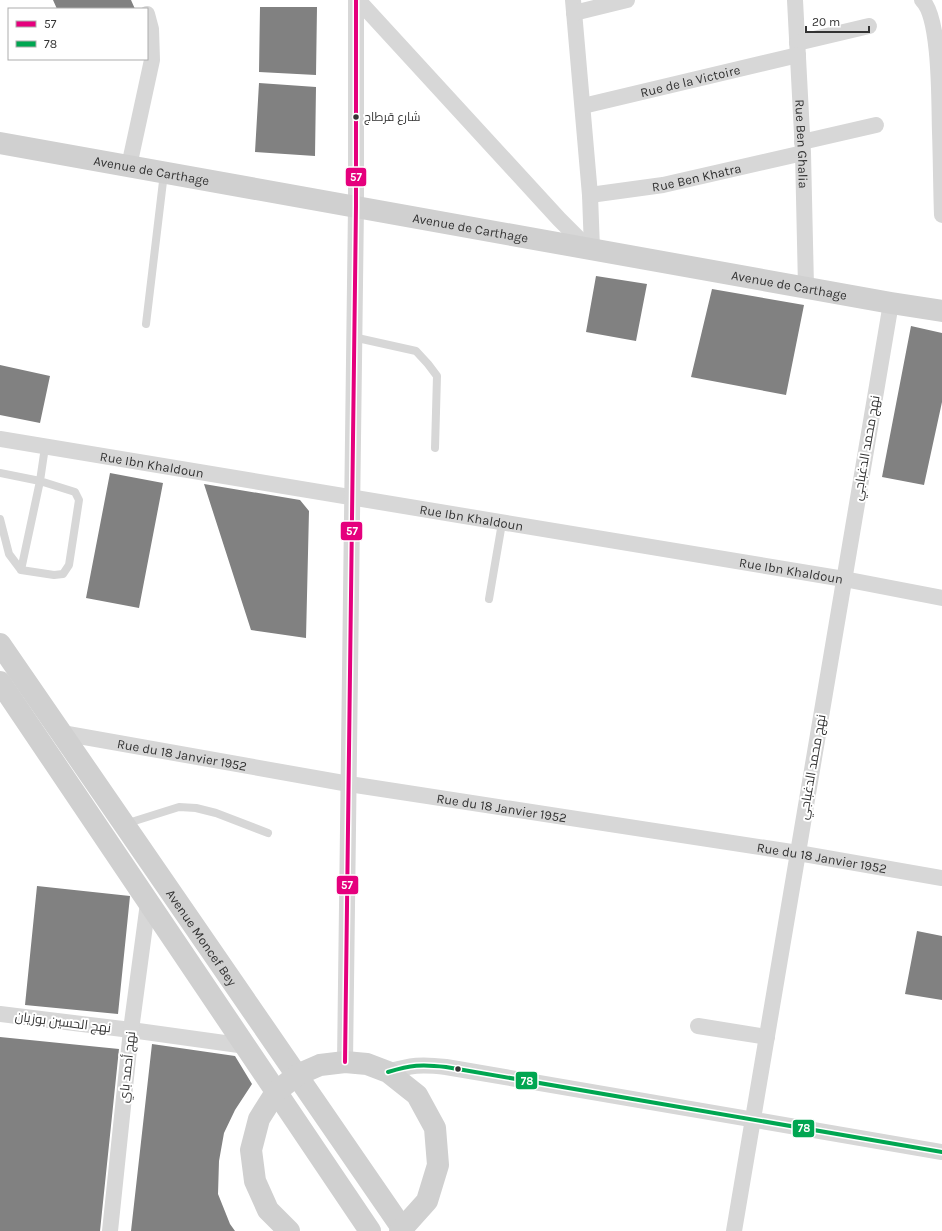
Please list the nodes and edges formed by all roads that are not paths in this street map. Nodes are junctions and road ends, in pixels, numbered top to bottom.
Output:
1 (357, 0) edge
2 (627, 0) edge
3 (795, 0) edge
4 (922, 0) edge
5 (574, 6) edge
6 (148, 18) edge
7 (869, 26) dead end
8 (798, 49) junction
9 (583, 106) junction
10 (876, 125) dead end
11 (0, 143) edge
12 (802, 148) junction
13 (129, 166) junction
14 (164, 172) junction
15 (590, 195) junction
16 (356, 206) junction
17 (942, 215) edge
18 (590, 248) junction
19 (806, 287) junction
20 (891, 303) junction
21 (942, 311) edge
22 (146, 324) dead end
23 (354, 337) junction
24 (0, 440) edge
25 (45, 447) junction
26 (435, 448) dead end
27 (0, 473) edge
28 (40, 481) junction
29 (351, 498) junction
30 (0, 519) edge
31 (502, 523) junction
32 (20, 570) junction
33 (844, 579) junction
34 (942, 598) edge
35 (489, 599) dead end
36 (0, 644) edge
37 (0, 682) edge
38 (7, 702) edge
39 (62, 733) junction
40 (349, 784) junction
41 (125, 824) junction
42 (268, 832) dead end
43 (798, 853) junction
44 (942, 878) edge
45 (148, 903) junction
46 (0, 1014) edge
47 (698, 1026) dead end
48 (131, 1030) junction
49 (767, 1037) junction
50 (246, 1046) junction
51 (345, 1062) junction
52 (388, 1072) junction
53 (297, 1075) junction
54 (276, 1092) junction
55 (753, 1119) junction
56 (942, 1152) edge
57 (402, 1230) edge
58 (110, 1231) edge
59 (289, 1231) edge
60 (370, 1231) edge
61 (734, 1231) edge

1 - 16 street
1 - 18 street
2 - 5 street
3 - 8 street, Rue Ben Ghalia
4 - 17 street
5 - 9 street
6 - 13 street
7 - 8 street, Rue de la Victoire
8 - 9 street, Rue de la Victoire
8 - 12 street, Rue Ben Ghalia
9 - 15 street
10 - 12 street, Rue Ben Khatra
11 - 13 main road, Avenue de Carthage
12 - 15 street, Rue Ben Khatra
12 - 19 street, Rue Ben Ghalia
13 - 14 main road, Avenue de Carthage
14 - 16 main road, Avenue de Carthage
14 - 22 lane
15 - 18 street
16 - 18 main road, Avenue de Carthage
16 - 23 street
18 - 19 main road, Avenue de Carthage
19 - 20 main road, Avenue de Carthage
20 - 21 main road, Avenue de Carthage
20 - 33 street, نهج محمد الدغباجي
23 - 26 lane
23 - 29 street
24 - 25 street, Rue Ibn Khaldoun
25 - 28 lane
25 - 29 street, Rue Ibn Khaldoun
27 - 28 lane
28 - 32 lane
28 - 32 lane
29 - 31 street, Rue Ibn Khaldoun
29 - 40 street
30 - 32 lane
31 - 33 street, Rue Ibn Khaldoun
31 - 35 lane
33 - 34 street, Rue Ibn Khaldoun
33 - 43 street, نهج محمد الدغباجي
36 - 39 main road, Avenue Moncef Bey
37 - 38 main road, Avenue Moncef Bey
38 - 45 main road, Avenue Moncef Bey
39 - 40 street, Rue du 18 Janvier 1952
39 - 41 main road, Avenue Moncef Bey
40 - 43 street, Rue du 18 Janvier 1952
40 - 51 street
41 - 42 lane
41 - 53 main road, Avenue Moncef Bey
43 - 44 street, Rue du 18 Janvier 1952
43 - 49 street, نهج محمد الدغباجي
45 - 48 street, نهج أحمد باي
45 - 50 main road, Avenue Moncef Bey
46 - 48 street, نهج الحسين بوزيان
47 - 49 street
48 - 50 street, نهج الحسين بوزيان
48 - 58 street, نهج أحمد باي
49 - 55 street, نهج محمد الدغباجي
50 - 54 main road, Avenue Moncef Bey
51 - 52 main road
51 - 53 main road
52 - 55 street
52 - 57 main road
53 - 54 main road
53 - 57 main road, Avenue Moncef Bey
54 - 59 main road
54 - 60 main road, Avenue Moncef Bey
55 - 56 street
55 - 61 street, نهج محمد الدغباجي

